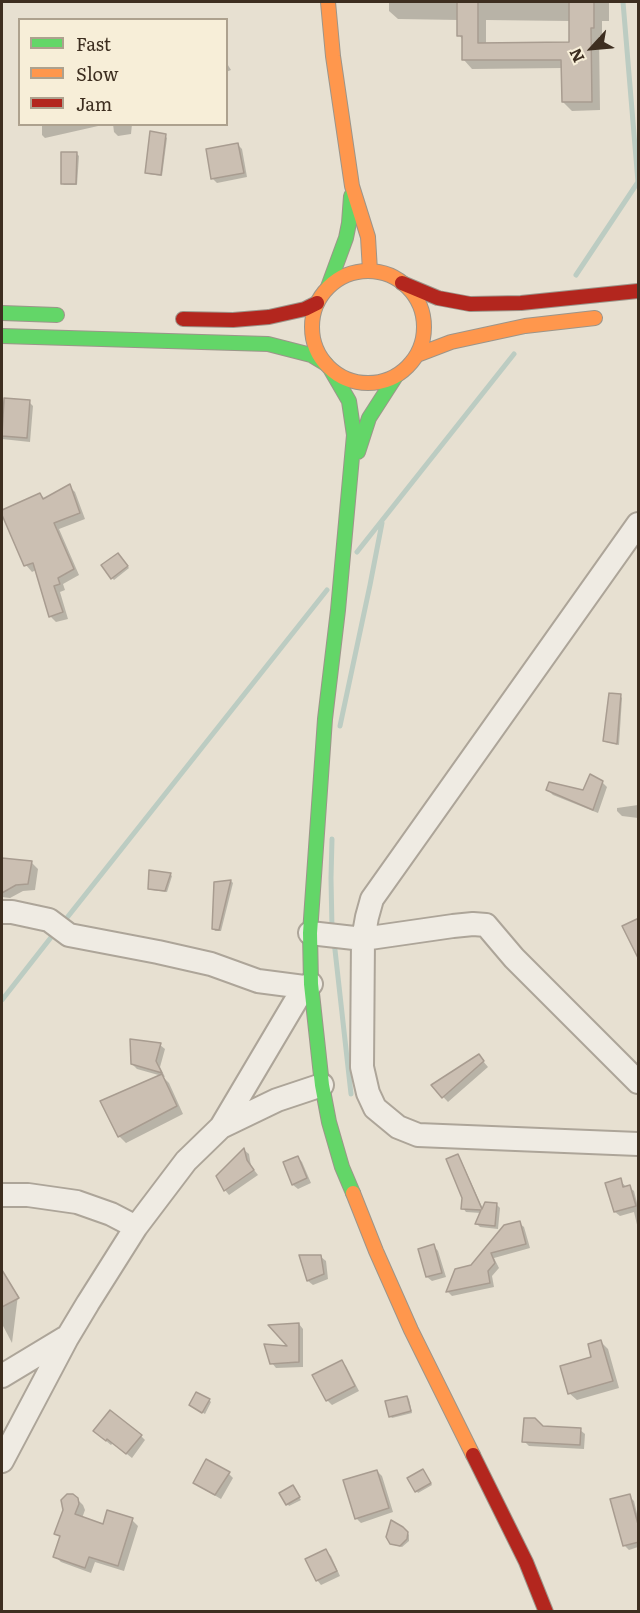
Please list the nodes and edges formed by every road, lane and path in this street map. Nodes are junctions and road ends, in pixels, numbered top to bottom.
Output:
1 (328, 2) edge
2 (352, 186) junction
3 (370, 271) junction
4 (402, 283) junction
5 (328, 287) junction
6 (639, 291) edge
7 (317, 303) junction
8 (2, 313) edge
9 (73, 316) dead end
10 (604, 317) dead end
11 (166, 319) dead end
12 (2, 336) edge
13 (417, 355) junction
14 (328, 367) junction
15 (396, 376) junction
16 (351, 476) junction
17 (639, 524) edge
18 (2, 912) edge
19 (310, 933) junction
20 (363, 939) junction
21 (308, 985) junction
22 (639, 1082) edge
23 (322, 1085) junction
24 (221, 1127) junction
25 (639, 1144) edge
26 (2, 1195) edge
27 (136, 1227) junction
28 (67, 1338) junction
29 (2, 1376) edge
30 (2, 1461) edge
31 (546, 1611) edge

1 - 2 main road
2 - 3 main road
2 - 5 main road
3 - 4 main road
3 - 5 main road
4 - 6 main road
4 - 13 main road
5 - 7 main road
7 - 11 main road
7 - 14 main road
8 - 9 main road
10 - 13 main road
12 - 14 main road
13 - 15 main road
14 - 15 main road
14 - 16 main road
15 - 16 main road
16 - 19 main road
17 - 20 street
18 - 21 street
19 - 20 street
19 - 21 main road
20 - 22 street
20 - 25 street
21 - 23 main road
21 - 24 street
23 - 24 street
23 - 31 main road
24 - 27 street
26 - 27 street
27 - 28 street
28 - 29 street
28 - 30 street

